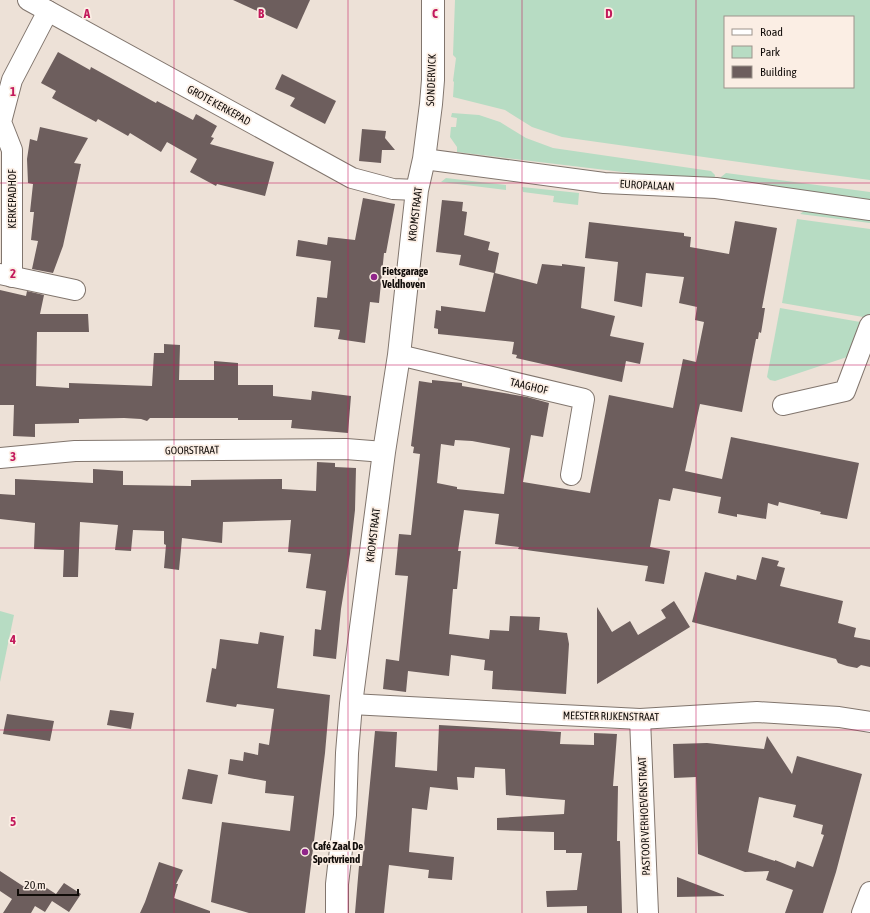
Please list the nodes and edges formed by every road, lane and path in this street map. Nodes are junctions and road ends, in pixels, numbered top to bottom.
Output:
1 (28, 0) edge
2 (433, 0) edge
3 (48, 12) junction
4 (0, 123) edge
5 (424, 159) junction
6 (417, 190) junction
7 (870, 210) edge
8 (6, 276) edge
9 (75, 290) dead end
10 (870, 325) edge
11 (399, 355) junction
12 (783, 405) dead end
13 (384, 452) junction
14 (0, 458) edge
15 (571, 474) dead end
16 (352, 704) junction
17 (640, 719) junction
18 (870, 722) edge
19 (870, 892) edge
20 (337, 913) edge
21 (648, 913) edge
22 (862, 913) edge

1 - 3 street, GROTE KERKEPAD
2 - 5 street, SONDERVICK
3 - 4 street, KERKEPADHOF
3 - 6 street, GROTE KERKEPAD
4 - 8 street, KERKEPADHOF
5 - 6 street, KROMSTRAAT
5 - 7 street, EUROPALAAN
6 - 11 street, KROMSTRAAT
8 - 9 street, KERKEPADHOF
10 - 12 street
11 - 13 street, KROMSTRAAT
11 - 15 street, TAAGHOF
13 - 14 street, GOORSTRAAT
13 - 16 street, KROMSTRAAT
16 - 17 street, MEESTER RIJKENSTRAAT
16 - 20 street, KROMSTRAAT
17 - 18 street, MEESTER RIJKENSTRAAT
17 - 21 street, PASTOOR VERHOEVENSTRAAT
19 - 22 street

